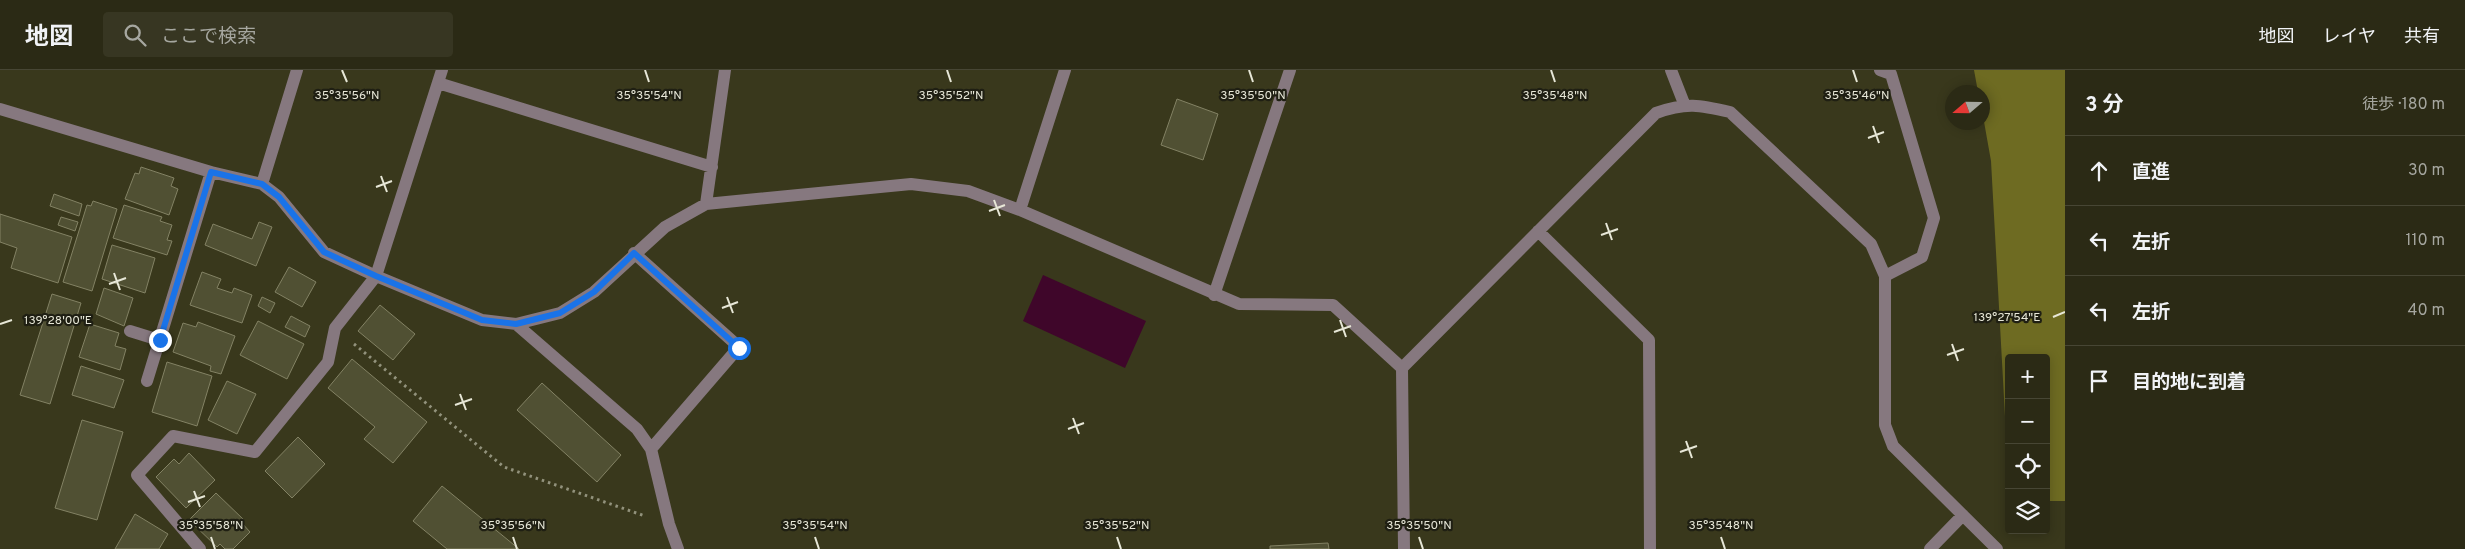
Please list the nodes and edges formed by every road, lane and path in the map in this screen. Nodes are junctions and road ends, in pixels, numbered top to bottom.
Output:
1 (297, 70) edge
2 (725, 70) edge
3 (1065, 70) edge
4 (1290, 70) edge
5 (1671, 70) edge
6 (1880, 70) edge
7 (440, 76) edge
8 (1684, 106) junction
9 (0, 109) edge
10 (712, 167) junction
11 (211, 172) junction
12 (262, 184) junction
13 (706, 204) junction
14 (1020, 210) junction
15 (1538, 231) junction
16 (634, 253) junction
17 (376, 276) junction
18 (1885, 276) junction
19 (1214, 294) junction
20 (516, 324) junction
21 (335, 328) junction
22 (130, 331) dead end
23 (160, 340) junction
24 (1402, 368) junction
25 (147, 381) dead end
26 (651, 449) junction
27 (1963, 515) junction
28 (669, 524) junction
29 (200, 549) edge
30 (678, 549) edge
31 (1404, 549) edge
32 (1650, 549) edge
33 (1930, 549) edge
34 (1998, 549) edge

1 - 12 street
2 - 10 street
3 - 14 street
4 - 19 street
5 - 8 street
6 - 18 street
7 - 10 street
7 - 17 street
8 - 15 street
8 - 18 street
9 - 11 street
10 - 13 street
11 - 12 street
11 - 23 street
12 - 17 street
13 - 14 street
13 - 16 street
14 - 19 street
15 - 24 street
15 - 32 street
16 - 20 street
16 - 26 street
17 - 20 street
17 - 21 street
18 - 27 street
19 - 24 street
20 - 26 street
21 - 28 path
21 - 29 street
22 - 23 street
23 - 25 street
24 - 31 street
26 - 28 street
27 - 33 street
27 - 34 street
28 - 30 street

